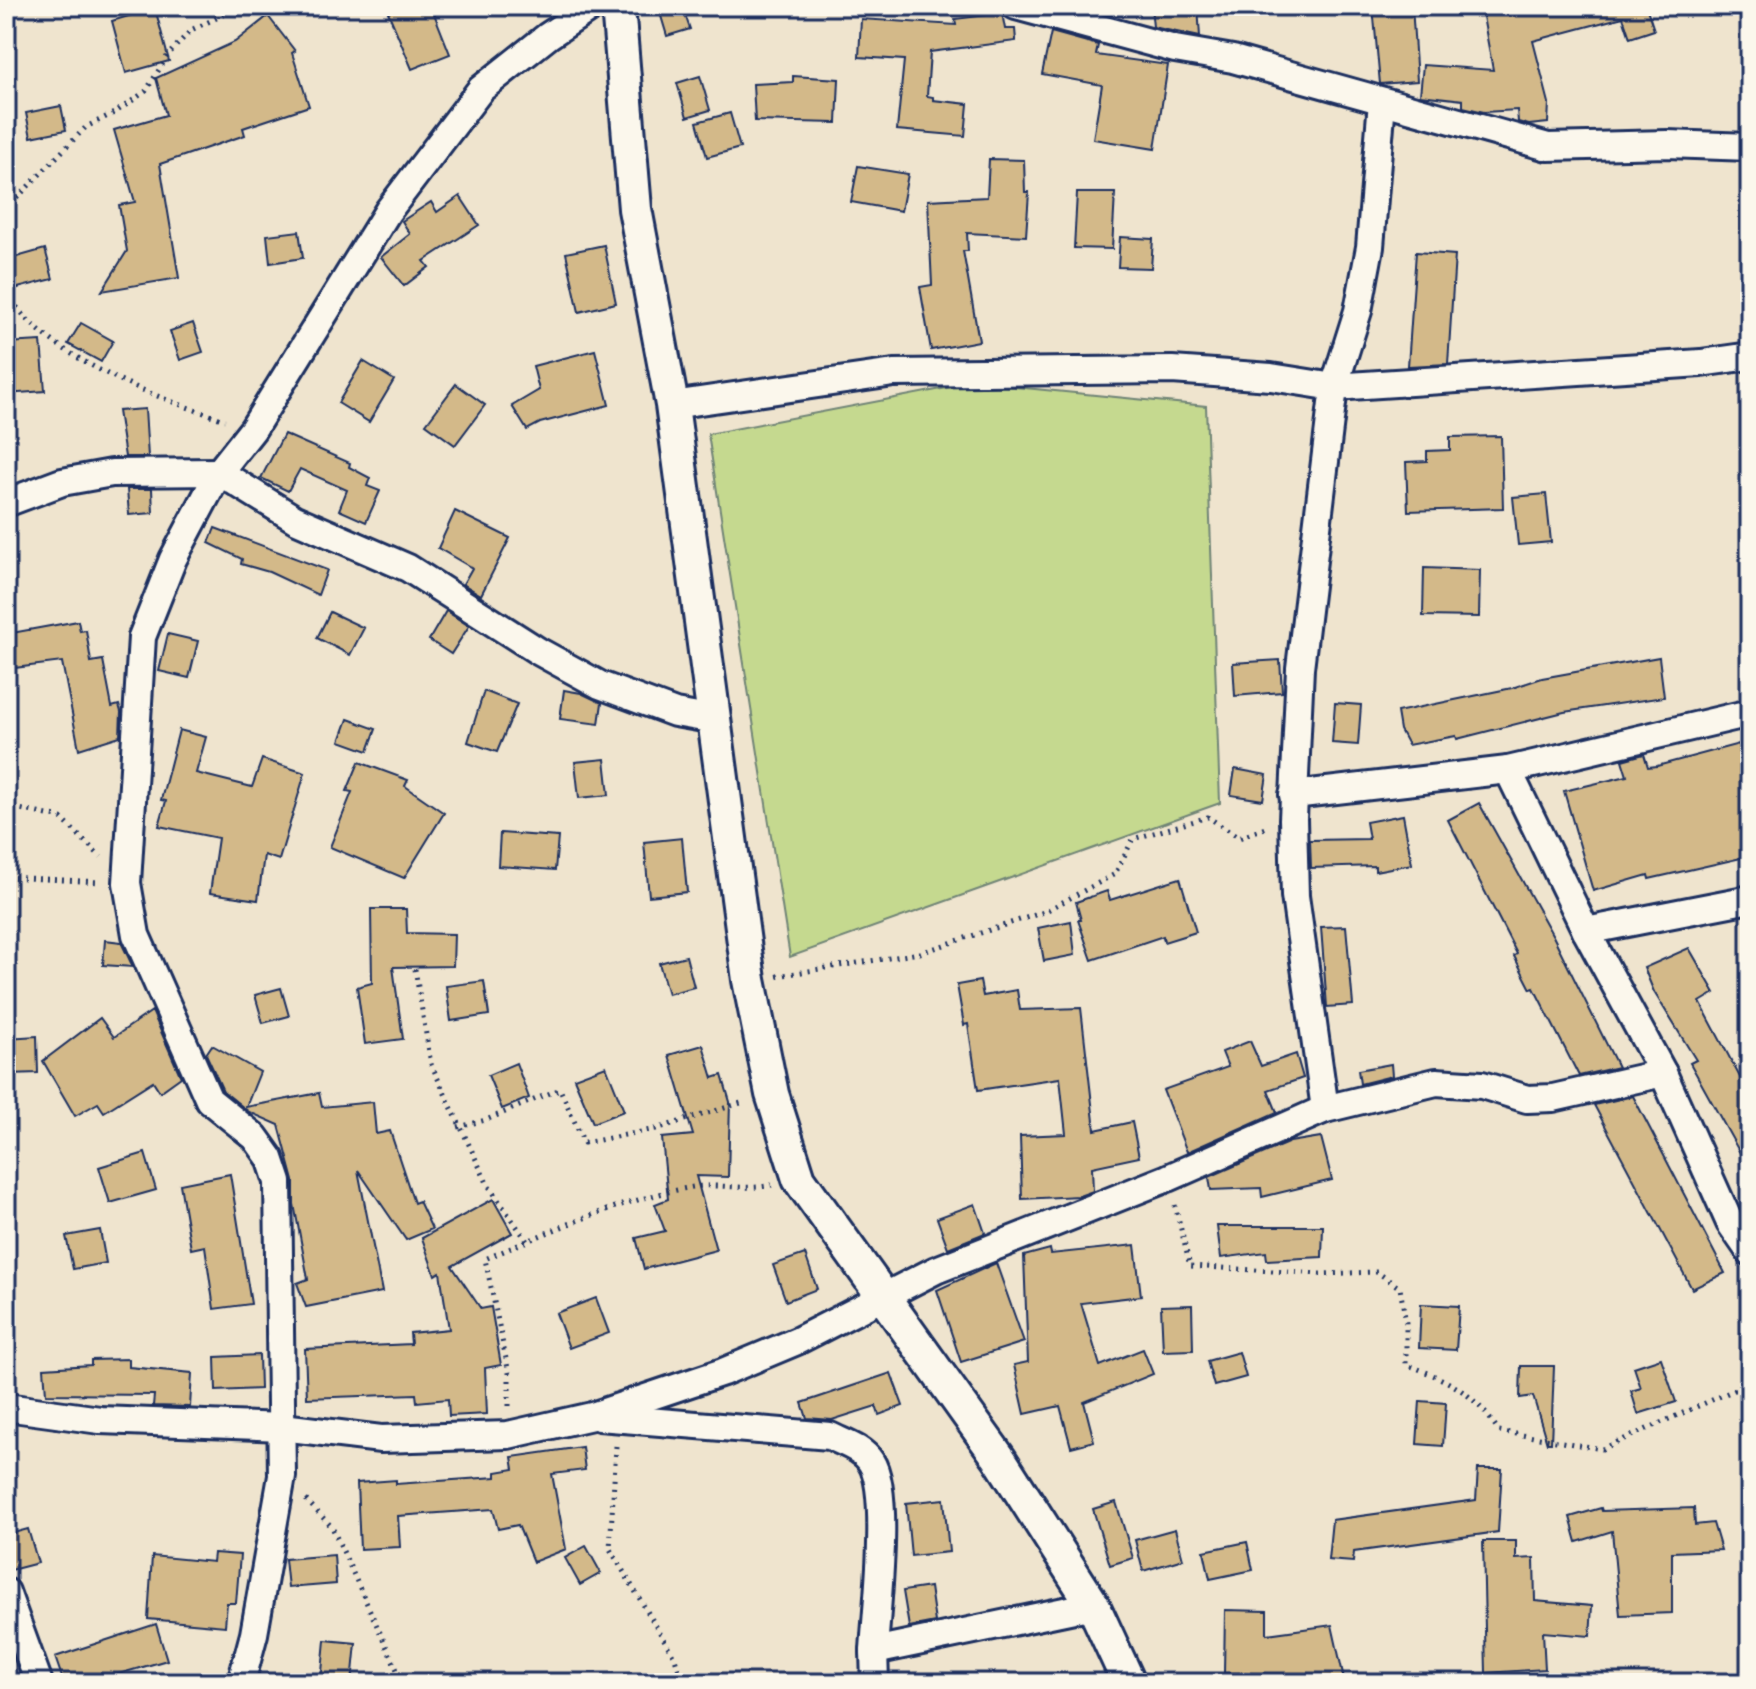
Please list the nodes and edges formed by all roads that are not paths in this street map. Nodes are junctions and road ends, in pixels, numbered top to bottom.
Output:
1 (593, 6) edge
2 (618, 6) edge
3 (1016, 6) edge
4 (1382, 101) junction
5 (1750, 147) edge
6 (1750, 356) edge
7 (1334, 387) junction
8 (672, 405) junction
9 (219, 472) junction
10 (6, 503) edge
11 (1750, 713) edge
12 (715, 720) junction
13 (1508, 770) junction
14 (1293, 807) junction
15 (1750, 899) edge
16 (1586, 931) junction
17 (1663, 1073) junction
18 (1325, 1109) junction
19 (1750, 1252) edge
20 (884, 1295) junction
21 (6, 1407) edge
22 (592, 1416) junction
23 (282, 1427) junction
24 (6, 1592) edge
25 (1093, 1605) junction
26 (874, 1651) junction
27 (39, 1683) edge
28 (241, 1683) edge
29 (875, 1683) edge
30 (1129, 1683) edge

1 - 9 street
2 - 8 street
3 - 4 street
4 - 5 street
4 - 7 street
6 - 7 street
7 - 8 street
7 - 14 street
8 - 12 street
9 - 10 street
9 - 12 street
9 - 23 street
11 - 13 street
12 - 20 street
13 - 14 street
13 - 16 street
14 - 18 street
15 - 16 street
16 - 17 street
17 - 18 street
17 - 19 street
18 - 20 street
20 - 22 street
20 - 25 street
21 - 23 street
22 - 23 street
22 - 26 street
23 - 28 street
24 - 27 street
25 - 26 street
25 - 30 street
26 - 29 street

